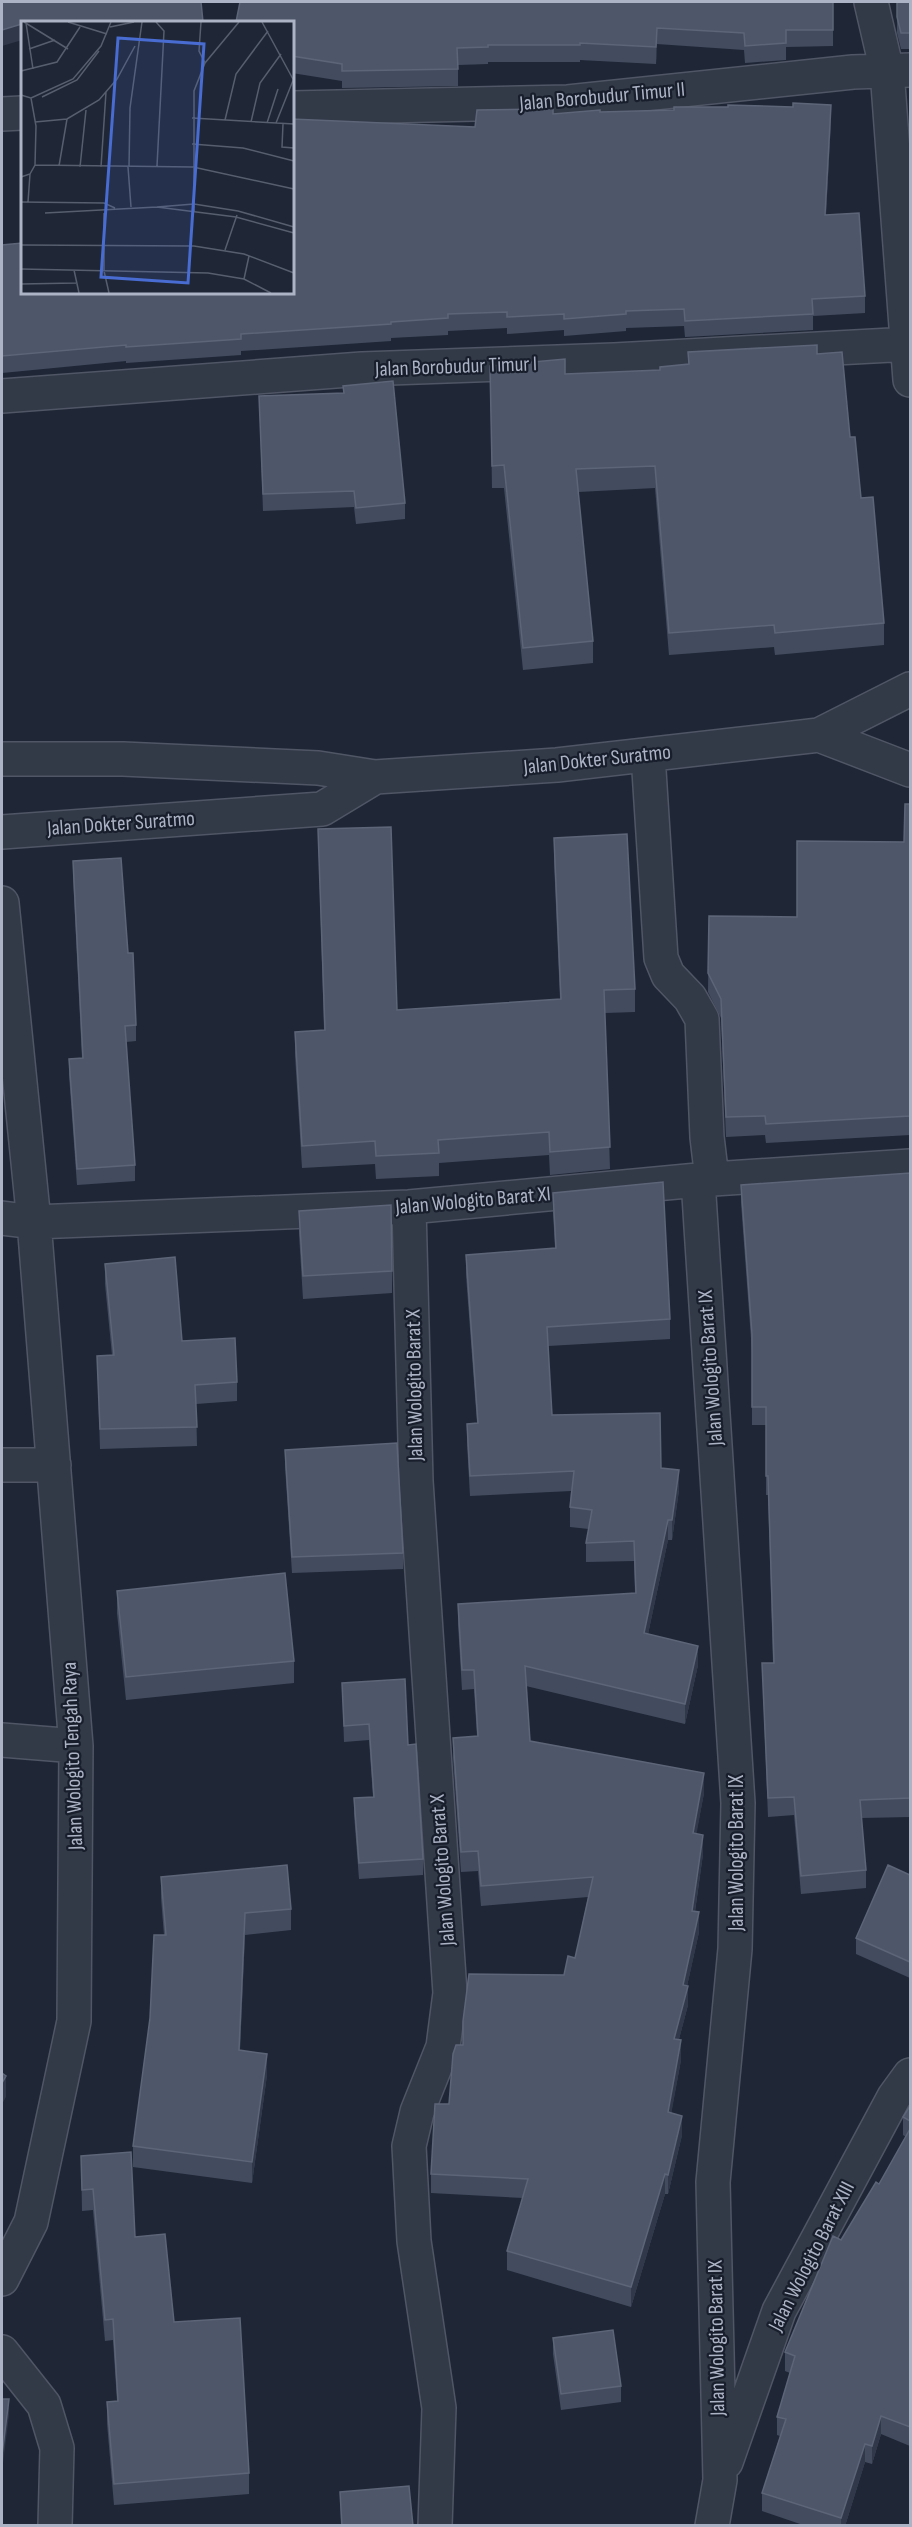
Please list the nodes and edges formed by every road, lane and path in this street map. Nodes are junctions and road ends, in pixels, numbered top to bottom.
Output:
1 (871, 2) edge
2 (899, 71) edge
3 (294, 108) edge
4 (21, 113) edge
5 (2, 114) edge
6 (909, 344) edge
7 (910, 380) edge
8 (2, 396) edge
9 (910, 689) edge
10 (819, 735) junction
11 (648, 755) junction
12 (2, 759) edge
13 (910, 770) edge
14 (375, 777) junction
15 (2, 832) edge
16 (2, 903) edge
17 (910, 1166) edge
18 (705, 1179) junction
19 (409, 1207) junction
20 (2, 1218) edge
21 (34, 1222) junction
22 (2, 1465) edge
23 (54, 1465) junction
24 (2, 1740) edge
25 (76, 1746) junction
26 (910, 2075) edge
27 (2, 2279) edge
28 (2, 2352) edge
29 (720, 2480) junction
30 (55, 2526) edge
31 (435, 2526) edge
32 (712, 2526) edge

1 - 2 street
2 - 3 street, Jalan Borobudur Timur II
2 - 6 street
4 - 5 street
6 - 7 street
6 - 8 street, Jalan Borobudur Timur I
9 - 10 street, Jalan Dokter Suratmo
10 - 11 street, Jalan Dokter Suratmo
10 - 13 street, Jalan Dokter Suratmo
11 - 14 street, Jalan Dokter Suratmo
11 - 18 street, Jalan Wologito Barat IX
12 - 14 street, Jalan Dokter Suratmo
14 - 15 street, Jalan Dokter Suratmo
16 - 21 street, Jalan Wologito Tengah Raya
17 - 18 street, Jalan Wologito Barat XI
18 - 19 street, Jalan Wologito Barat XI
18 - 29 street, Jalan Wologito Barat IX
19 - 21 street, Jalan Wologito Barat XI
19 - 31 street, Jalan Wologito Barat X
20 - 21 street, Jalan Wologito Barat XI
21 - 23 street, Jalan Wologito Tengah Raya
22 - 23 street
23 - 25 street, Jalan Wologito Tengah Raya
24 - 25 street
25 - 27 street, Jalan Wologito Tengah Raya
26 - 29 street, Jalan Wologito Barat XIII
28 - 30 street
29 - 32 street, Jalan Wologito Barat IX

